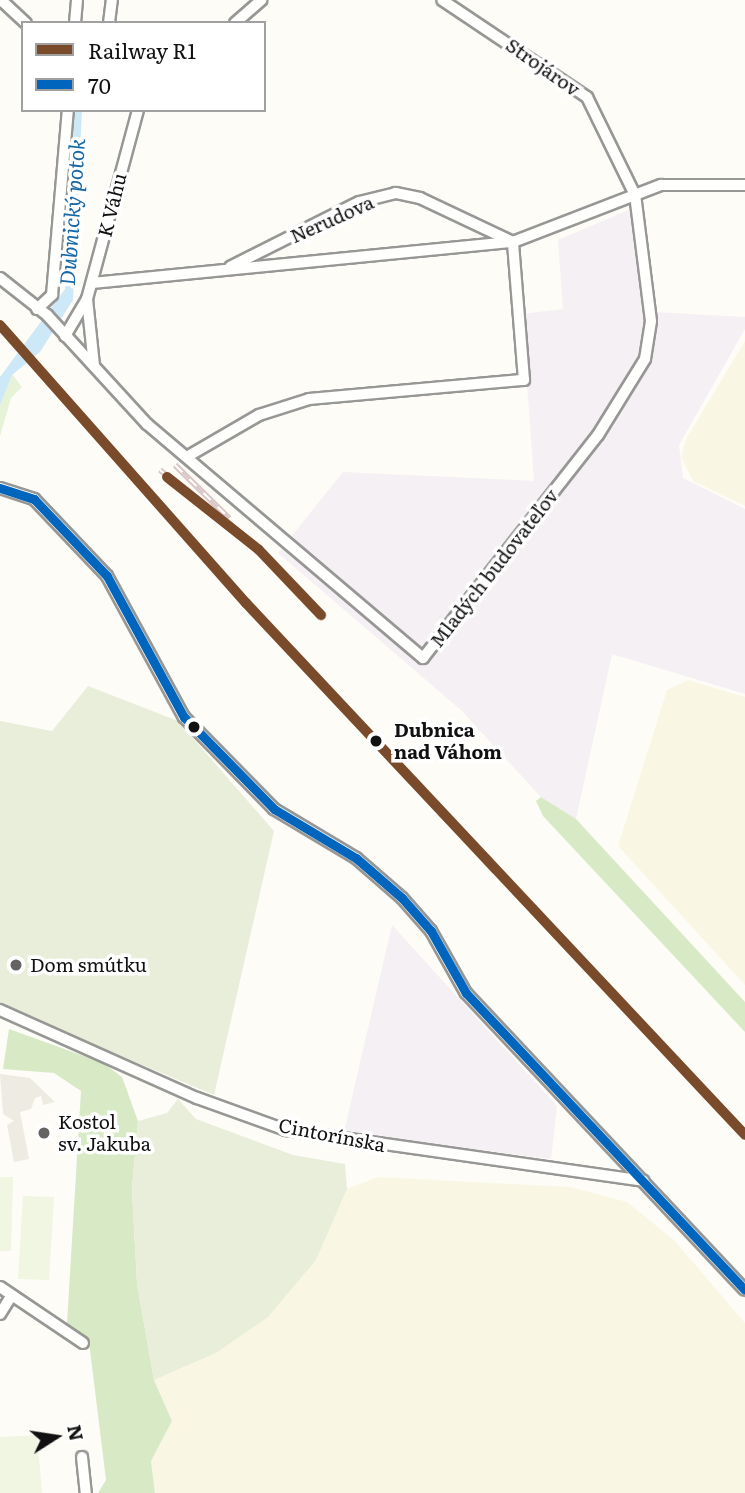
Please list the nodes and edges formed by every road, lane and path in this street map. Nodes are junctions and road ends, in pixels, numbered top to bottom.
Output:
1 (1, 0) edge
2 (77, 0) edge
3 (111, 0) edge
4 (261, 0) edge
5 (442, 0) edge
6 (24, 21) edge
7 (75, 21) edge
8 (109, 21) edge
9 (237, 21) edge
10 (68, 112) edge
11 (137, 112) edge
12 (745, 185) edge
13 (635, 195) junction
14 (513, 242) junction
15 (230, 267) junction
16 (0, 278) edge
17 (92, 283) junction
18 (87, 299) junction
19 (42, 312) junction
20 (62, 333) junction
21 (94, 366) junction
22 (190, 455) junction
23 (0, 488) edge
24 (0, 1010) edge
25 (643, 1181) junction
26 (0, 1287) edge
27 (745, 1290) edge
28 (12, 1295) junction
29 (0, 1314) edge
30 (83, 1343) dead end
31 (82, 1457) dead end
32 (86, 1493) edge

1 - 6 street
2 - 7 street
3 - 8 street
4 - 9 street
5 - 13 street, Strojárov
10 - 19 street
11 - 17 street, K Váhu
12 - 13 street, Nerudova
13 - 14 street, Nerudova
13 - 22 street, Mladých budovateľov
14 - 15 street, Nerudova
14 - 15 street, Nerudova
14 - 22 street
15 - 17 street, Nerudova
16 - 19 street, Mladých budovateľov
17 - 18 street, K Váhu
18 - 20 street
18 - 21 street
19 - 20 street, Mladých budovateľov
20 - 21 street, Mladých budovateľov
21 - 22 street, Mladých budovateľov
23 - 25 street
24 - 25 street, Cintorínska
25 - 27 street
26 - 28 street
28 - 29 street
28 - 30 street
31 - 32 street

